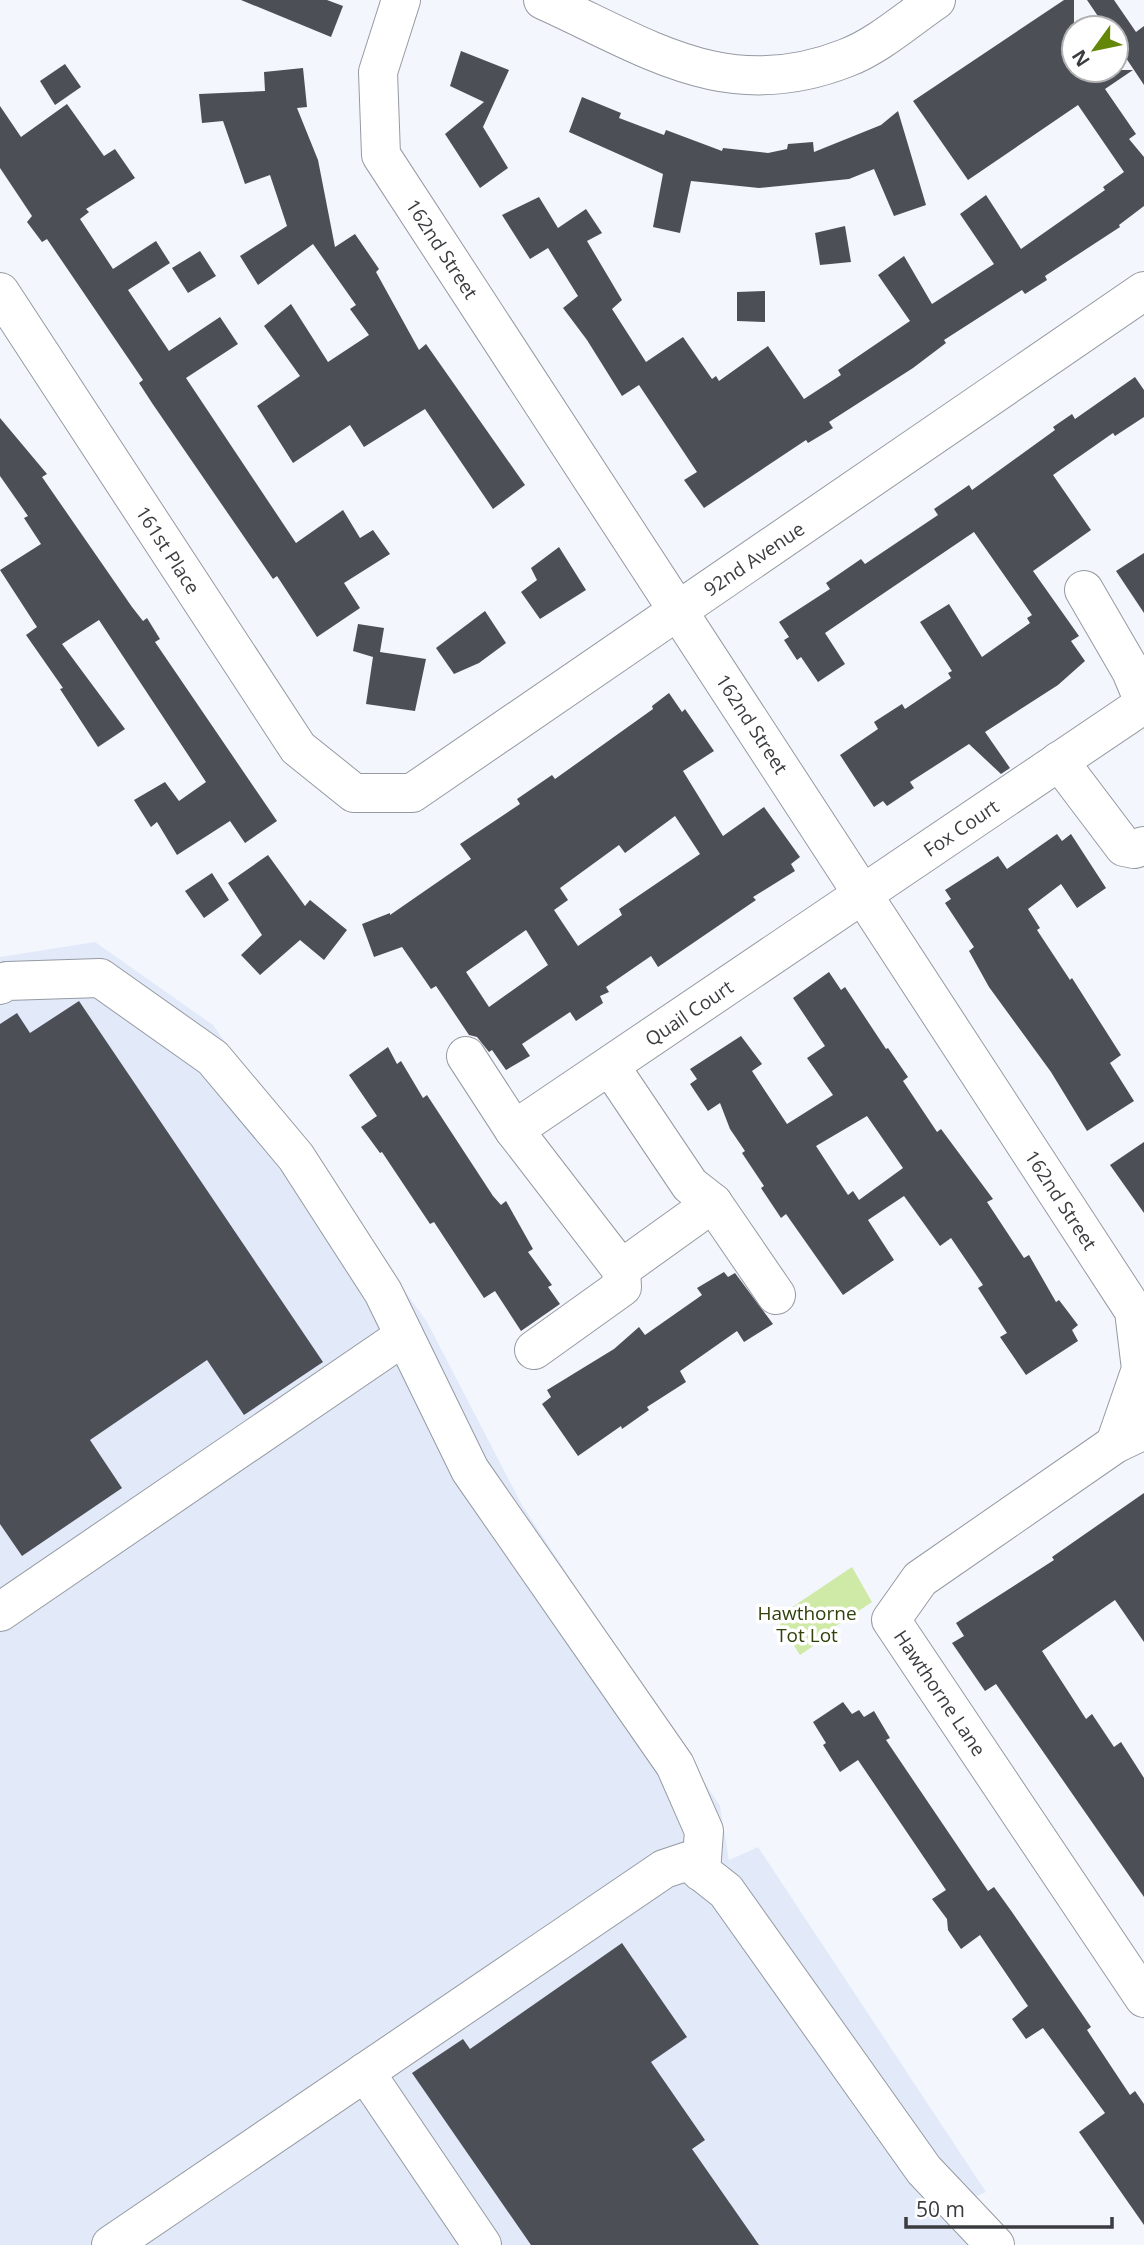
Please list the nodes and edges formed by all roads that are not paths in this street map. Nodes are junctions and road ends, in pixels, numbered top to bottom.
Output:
1 (401, 0) edge
2 (543, 0) edge
3 (936, 0) edge
4 (1144, 291) edge
5 (0, 292) edge
6 (1084, 590) dead end
7 (678, 611) junction
8 (1144, 703) edge
9 (1059, 761) junction
10 (354, 793) joint
11 (1144, 846) edge
12 (863, 894) junction
13 (0, 985) edge
14 (466, 1056) dead end
15 (610, 1066) junction
16 (514, 1130) junction
17 (713, 1203) junction
18 (621, 1269) junction
19 (776, 1295) dead end
20 (1139, 1316) edge
21 (404, 1336) junction
22 (534, 1350) dead end
23 (1129, 1437) edge
24 (0, 1612) edge
25 (701, 1872) junction
26 (1144, 1998) edge
27 (365, 2072) junction
28 (987, 2243) edge
29 (111, 2245) edge
30 (482, 2245) edge

1 - 7 street, 162nd Street
2 - 3 street
4 - 7 street, 92nd Avenue
5 - 10 street, 161st Place
6 - 8 street, Fox Court
7 - 10 street, 92nd Avenue
7 - 12 street, 162nd Street
8 - 9 street, Fox Court
9 - 11 street
9 - 12 street, Fox Court
12 - 15 street, Quail Court
12 - 20 street, 162nd Street
13 - 21 street
14 - 16 street
15 - 16 street, Quail Court
15 - 17 street
16 - 18 street
17 - 18 street
17 - 19 street
18 - 22 street
20 - 23 street, 162nd Street
21 - 24 street
21 - 25 street
23 - 26 street, Hawthorne Lane
25 - 27 street
25 - 28 street
27 - 29 street
27 - 30 street

